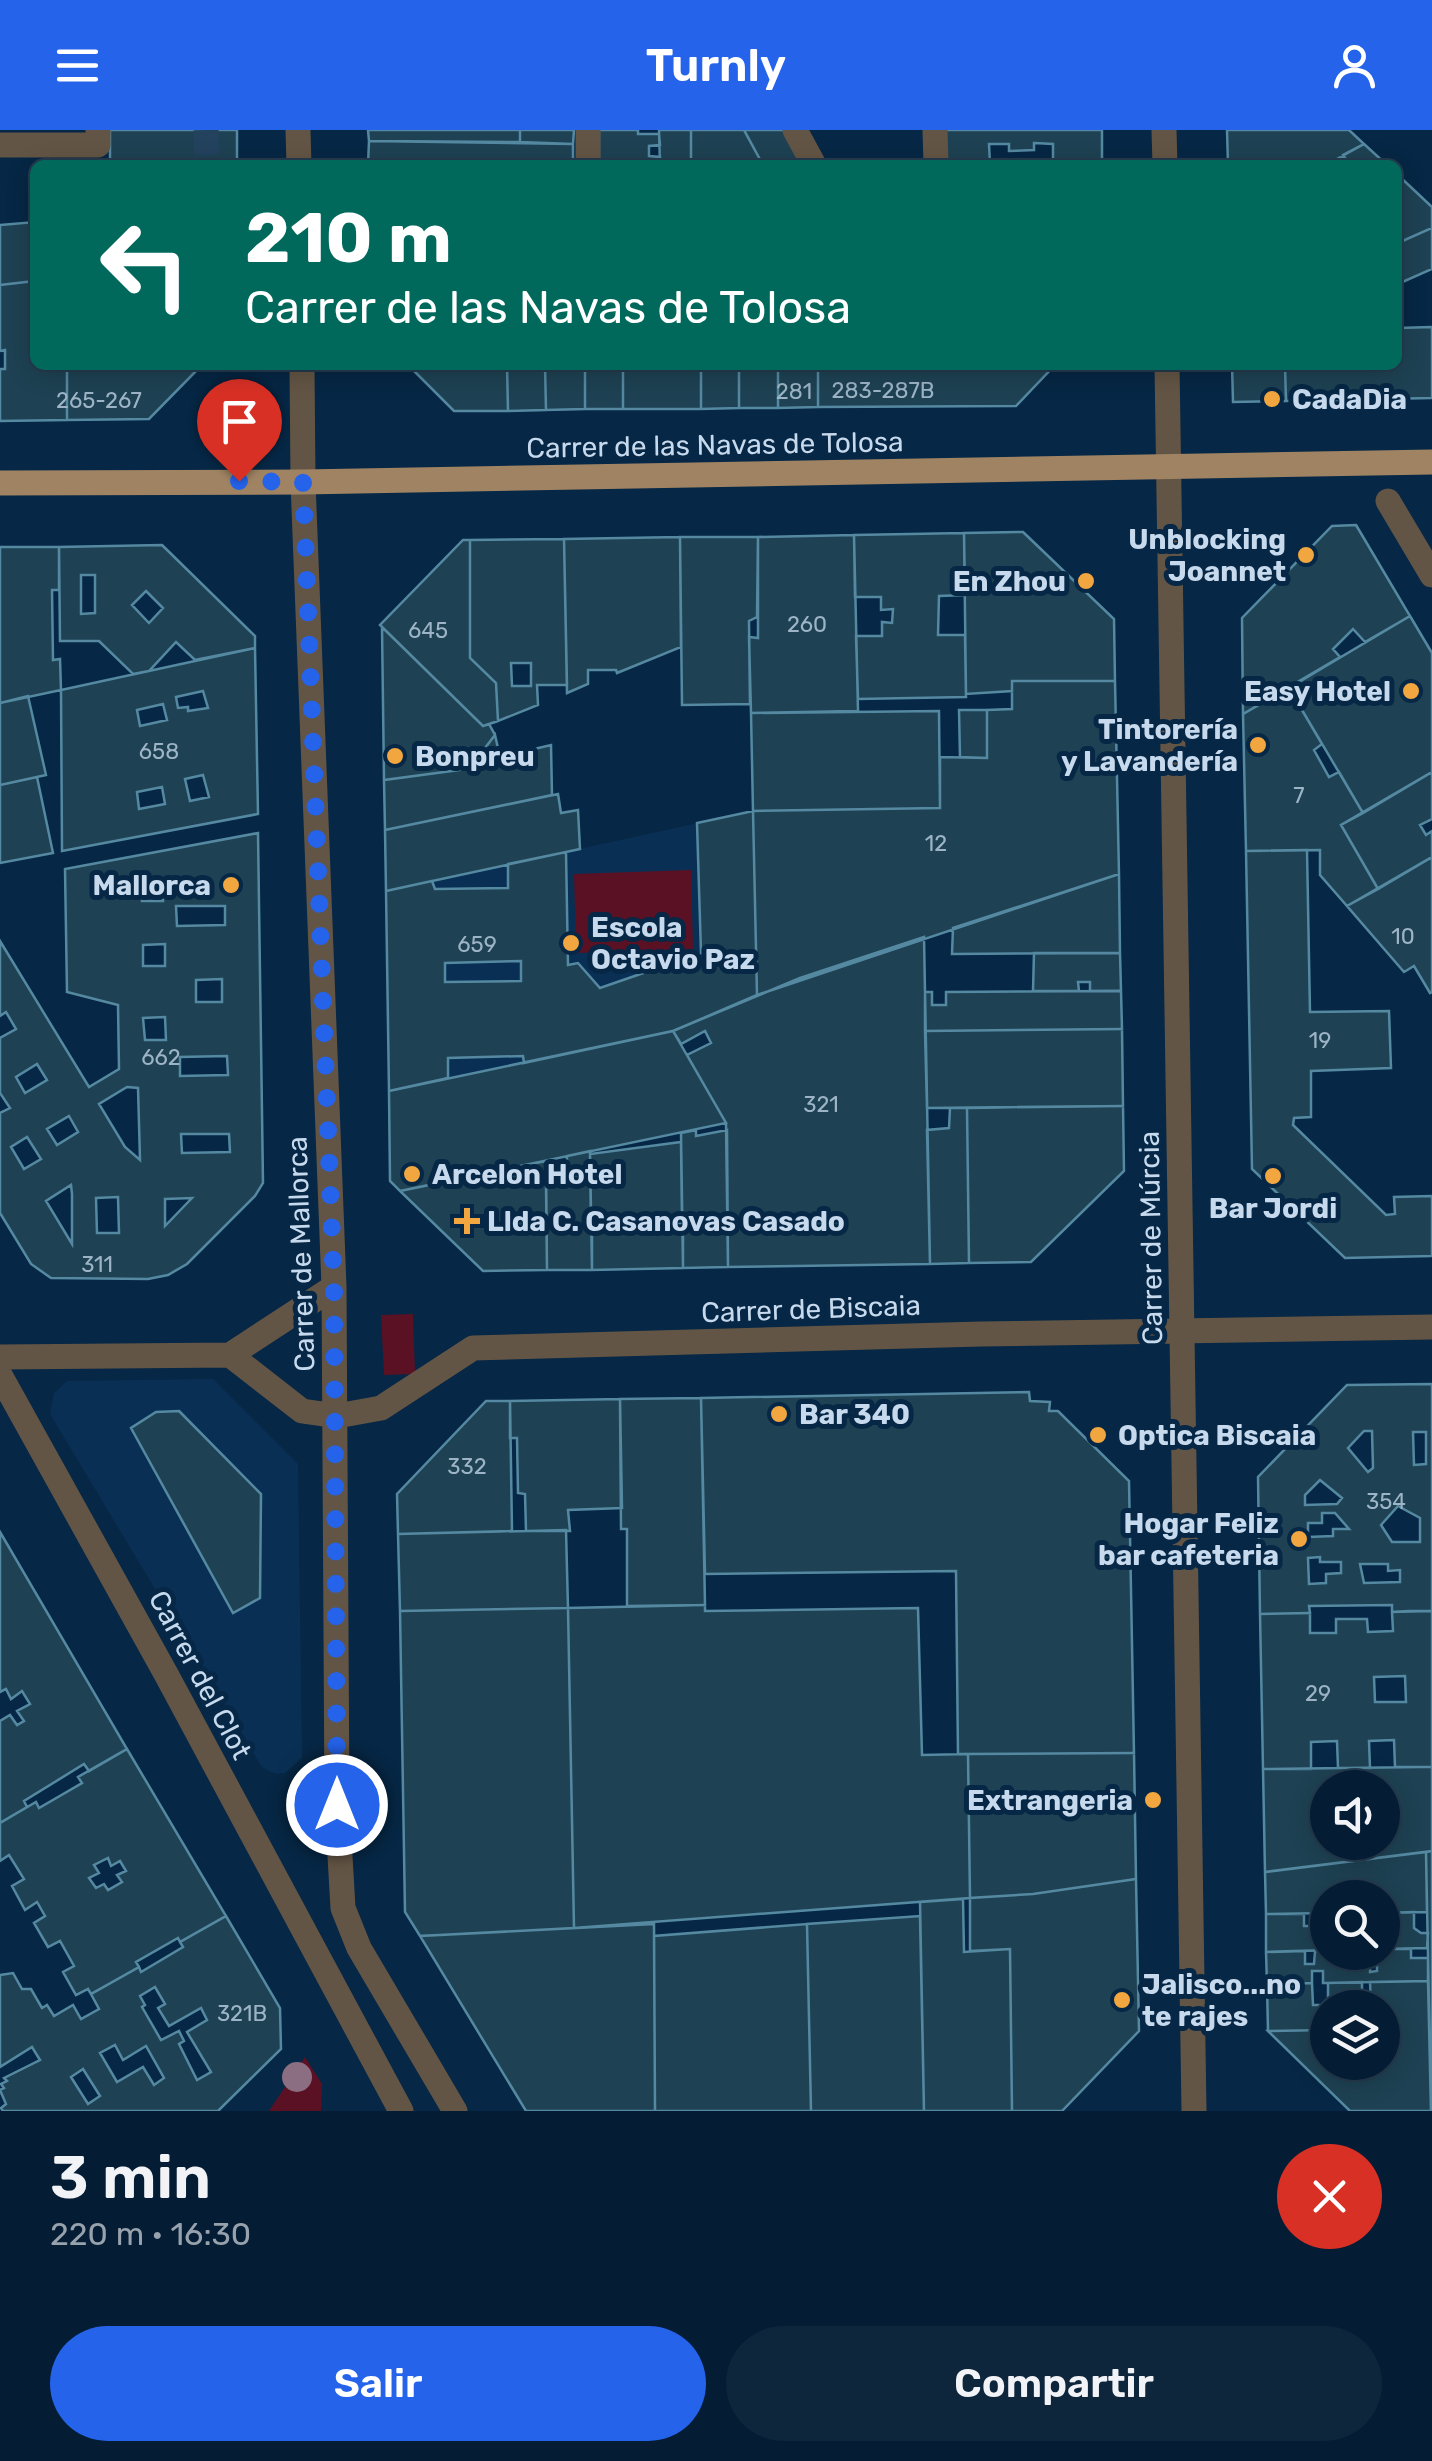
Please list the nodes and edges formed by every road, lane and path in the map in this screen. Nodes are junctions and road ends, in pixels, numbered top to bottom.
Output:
1 (98, 130) edge
2 (298, 130) edge
3 (588, 130) edge
4 (795, 130) edge
5 (935, 130) edge
6 (1164, 130) edge
7 (0, 146) edge
8 (299, 160) edge
9 (588, 160) edge
10 (811, 160) edge
11 (936, 160) edge
12 (1164, 160) edge
13 (302, 370) edge
14 (1168, 370) edge
15 (1432, 462) edge
16 (1169, 467) junction
17 (303, 482) junction
18 (0, 483) edge
19 (1388, 501) dead end
20 (1432, 575) edge
21 (334, 1287) junction
22 (1432, 1328) edge
23 (1182, 1331) junction
24 (230, 1355) junction
25 (0, 1357) edge
26 (0, 1375) edge
27 (337, 1416) junction
28 (401, 2111) edge
29 (455, 2111) edge
30 (1194, 2111) edge

1 - 7 street
2 - 8 street
3 - 9 street
4 - 10 street
5 - 11 street
6 - 12 street
13 - 17 street, Carrer de Mallorca
14 - 16 street, Carrer de Múrcia
15 - 16 main road, Carrer de las Navas de Tolosa
16 - 17 main road, Carrer de las Navas de Tolosa
16 - 23 street, Carrer de Múrcia
17 - 18 main road, Carrer de las Navas de Tolosa
17 - 21 street, Carrer de Mallorca
19 - 20 street
21 - 24 street
21 - 27 street, Carrer de Mallorca
22 - 23 street, Carrer de Biscaia
23 - 27 street, Carrer de Biscaia
23 - 30 street, Carrer de Múrcia
24 - 25 street
24 - 27 street, Carrer de Biscaia
26 - 28 street, Carrer del Clot
27 - 29 street, Carrer de Mallorca

